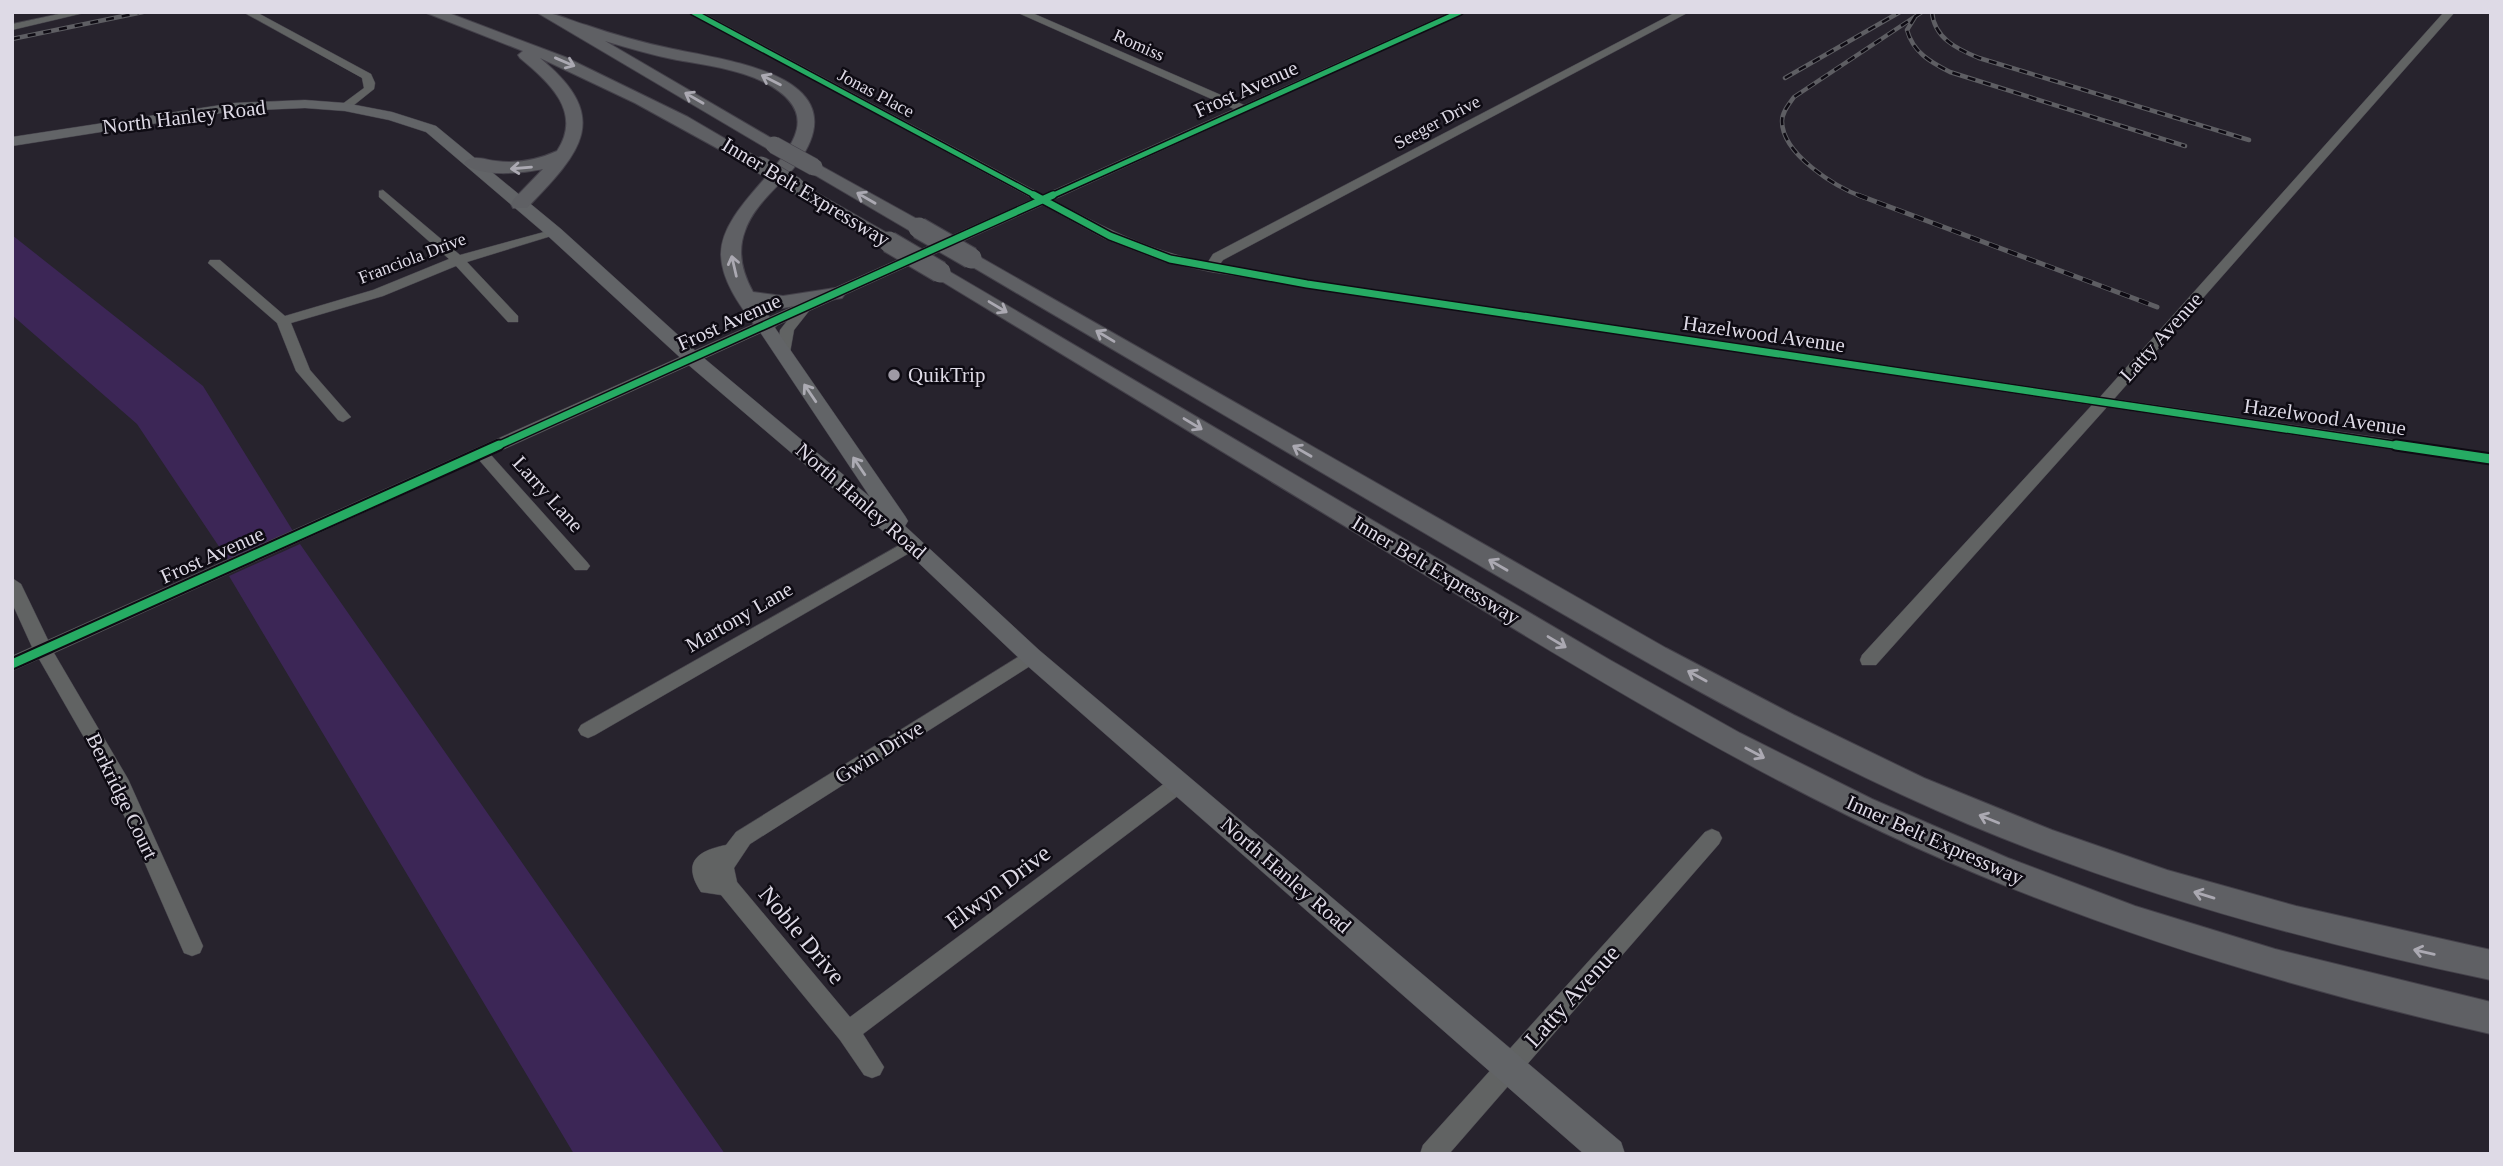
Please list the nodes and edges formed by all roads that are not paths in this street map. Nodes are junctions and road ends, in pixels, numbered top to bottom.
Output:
1 (83, 12) edge
2 (248, 12) edge
3 (431, 12) edge
4 (544, 12) edge
5 (694, 12) edge
6 (1021, 12) edge
7 (1460, 12) edge
8 (1684, 12) edge
9 (2450, 12) edge
10 (560, 22) junction
11 (12, 27) edge
12 (502, 37) junction
13 (345, 107) junction
14 (1243, 109) junction
15 (12, 142) edge
16 (774, 145) joint
17 (567, 153) junction
18 (473, 163) junction
19 (761, 165) joint
20 (383, 194) dead end
21 (1044, 201) junction
22 (520, 204) junction
23 (919, 228) joint
24 (555, 233) junction
25 (458, 260) junction
26 (215, 262) dead end
27 (1210, 268) junction
28 (835, 294) junction
29 (746, 297) junction
30 (807, 307) junction
31 (513, 319) dead end
32 (283, 321) junction
33 (765, 326) junction
34 (784, 355) junction
35 (692, 358) junction
36 (2104, 401) junction
37 (343, 417) dead end
38 (481, 453) junction
39 (2491, 459) edge
40 (912, 544) junction
41 (581, 566) dead end
42 (12, 584) edge
43 (43, 650) junction
44 (1031, 656) junction
45 (1869, 660) dead end
46 (12, 664) edge
47 (588, 730) dead end
48 (1180, 783) junction
49 (1712, 838) dead end
50 (727, 868) joint
51 (192, 946) dead end
52 (2491, 965) edge
53 (2491, 1018) edge
54 (848, 1032) junction
55 (872, 1067) dead end
56 (1508, 1068) junction
57 (1432, 1154) edge
58 (1609, 1154) edge

1 - 11 street
2 - 13 street
3 - 12 highway, Inner Belt Expressway
4 - 10 highway, Inner Belt Expressway
5 - 21 street, Jonas Place
6 - 14 street, Romiss
7 - 14 street, Frost Avenue
8 - 27 street, Seeger Drive
9 - 36 street, Latty Avenue
16 -> 10 highway, Inner Belt Expressway
29 -> 10 highway
12 - 17 highway
12 -> 19 highway, Inner Belt Expressway
13 - 15 main road, North Hanley Road
13 - 18 main road, North Hanley Road
14 - 21 street, Frost Avenue
23 -> 16 highway, Inner Belt Expressway, bridge
17 -> 18 highway
17 - 22 highway
18 - 22 main road, North Hanley Road
19 -> 53 highway, Inner Belt Expressway, bridge
20 - 25 street
21 - 27 street, Hazelwood Avenue
21 - 28 street, Frost Avenue
22 - 24 main road, North Hanley Road
52 -> 23 highway, Inner Belt Expressway, bridge
24 - 25 street, Franciola Drive
24 - 35 main road, North Hanley Road
25 - 31 street
25 - 32 street, Franciola Drive
26 - 32 street
27 - 36 street, Hazelwood Avenue
28 - 29 highway
28 - 30 street, Frost Avenue
29 - 33 highway
30 - 33 street, Frost Avenue
30 - 34 street
32 - 37 street
33 - 34 main road
33 - 35 street, Frost Avenue
40 -> 34 main road
35 - 38 street, Frost Avenue
35 - 40 main road, North Hanley Road
36 - 39 street, Hazelwood Avenue
36 - 45 street, Latty Avenue
38 - 41 street, Larry Lane
38 - 43 street, Frost Avenue
40 - 44 main road, North Hanley Road
40 - 47 street, Martony Lane
42 - 43 street, Berkridge Court
43 - 46 street, Frost Avenue
43 - 51 street, Berkridge Court
44 - 48 main road, North Hanley Road
44 - 50 street, Gwin Drive
48 - 54 street, Elwyn Drive
48 - 56 main road, North Hanley Road
49 - 56 street, Latty Avenue
50 - 54 street, Noble Drive
54 - 55 street, Noble Drive
56 - 57 street, Latty Avenue
56 - 58 main road, North Hanley Road

